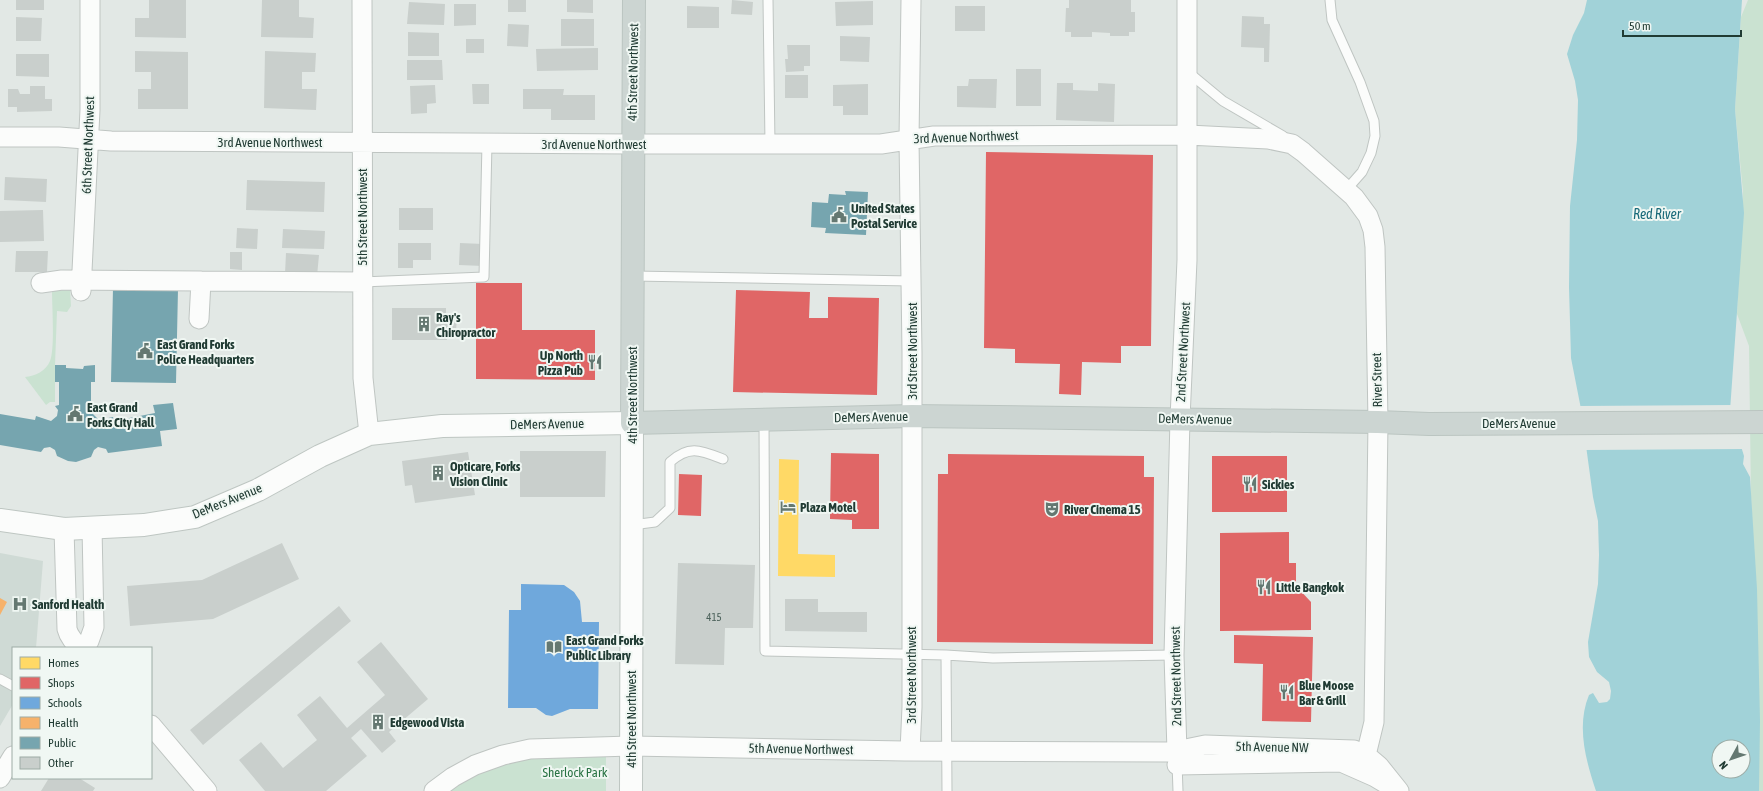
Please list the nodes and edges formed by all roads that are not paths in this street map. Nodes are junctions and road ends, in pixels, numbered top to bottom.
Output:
1 (90, 0) edge
2 (362, 0) edge
3 (634, 0) edge
4 (768, 0) edge
5 (911, 0) edge
6 (1188, 0) edge
7 (1330, 0) edge
8 (1188, 71) junction
9 (1188, 135) junction
10 (0, 137) edge
11 (909, 139) junction
12 (89, 140) junction
13 (362, 142) junction
14 (487, 143) junction
15 (633, 144) junction
16 (770, 144) junction
17 (1292, 144) junction
18 (1346, 189) junction
19 (633, 276) junction
20 (201, 281) junction
21 (911, 281) junction
22 (362, 282) junction
23 (41, 283) dead end
24 (82, 285) junction
25 (200, 319) dead end
26 (912, 416) junction
27 (764, 419) junction
28 (1180, 419) junction
29 (1378, 422) junction
30 (1763, 422) edge
31 (632, 423) junction
32 (369, 434) junction
33 (723, 459) dead end
34 (0, 520) edge
35 (632, 525) junction
36 (92, 527) junction
37 (64, 529) junction
38 (80, 647) edge
39 (82, 647) edge
40 (911, 655) junction
41 (946, 655) junction
42 (1174, 655) junction
43 (0, 678) edge
44 (12, 685) edge
45 (152, 725) edge
46 (631, 746) junction
47 (910, 751) junction
48 (947, 751) junction
49 (1366, 755) junction
50 (12, 758) edge
51 (1177, 758) junction
52 (0, 778) edge
53 (208, 791) edge
54 (434, 791) edge
55 (631, 791) edge
56 (947, 791) edge
57 (1178, 791) edge
58 (1398, 791) edge

1 - 12 street, 6th Street Northwest
2 - 13 street, 5th Street Northwest
3 - 15 main road, 4th Street Northwest
4 - 16 lane
5 - 11 street, 3rd Street Northwest
6 - 8 street, 2nd Street Northwest
7 - 18 lane
8 - 9 street, 2nd Street Northwest
8 - 17 lane
9 - 11 street, 3rd Avenue Northwest
9 - 17 street, River Street
9 - 28 street, 2nd Street Northwest
10 - 12 street, 3rd Avenue Northwest
11 - 16 street, 3rd Avenue Northwest
11 - 21 street, 3rd Street Northwest
12 - 13 street, 3rd Avenue Northwest
12 - 24 street, 6th Street Northwest
13 - 14 street, 3rd Avenue Northwest
13 - 22 street, 5th Street Northwest
14 - 15 street, 3rd Avenue Northwest
14 - 22 lane
15 - 16 street, 3rd Avenue Northwest
15 - 19 main road, 4th Street Northwest
17 - 18 street, River Street
18 - 29 street, River Street
19 - 21 lane
19 - 31 main road, 4th Street Northwest
20 - 22 street
20 - 24 street
20 - 25 street
21 - 26 street, 3rd Street Northwest
22 - 32 street, 5th Street Northwest
23 - 24 street
26 - 27 main road, DeMers Avenue
26 - 28 main road, DeMers Avenue
26 - 40 street, 3rd Street Northwest
27 - 31 main road, DeMers Avenue
27 - 40 lane
28 - 29 main road, DeMers Avenue
28 - 42 street, 2nd Street Northwest
29 - 30 main road, DeMers Avenue
29 - 49 street, River Street
31 - 32 main road, DeMers Avenue
31 - 35 main road, 4th Street Northwest
32 - 36 main road, DeMers Avenue
33 - 35 lane
34 - 37 main road, DeMers Avenue
35 - 46 main road, 4th Street Northwest
36 - 37 main road, DeMers Avenue
36 - 39 street
37 - 38 street
40 - 41 lane
40 - 47 street, 3rd Street Northwest
41 - 42 lane
41 - 48 lane
42 - 51 street, 2nd Street Northwest
43 - 44 lane
45 - 53 street
46 - 47 street, 5th Avenue Northwest
46 - 54 street, 5th Avenue Northwest
46 - 55 main road, 4th Street Northwest
47 - 48 street, 5th Avenue Northwest
48 - 51 street, 5th Avenue Northwest
48 - 56 lane
49 - 51 street, 5th Avenue NW
49 - 58 street
50 - 52 street
51 - 57 lane
51 - 58 street

